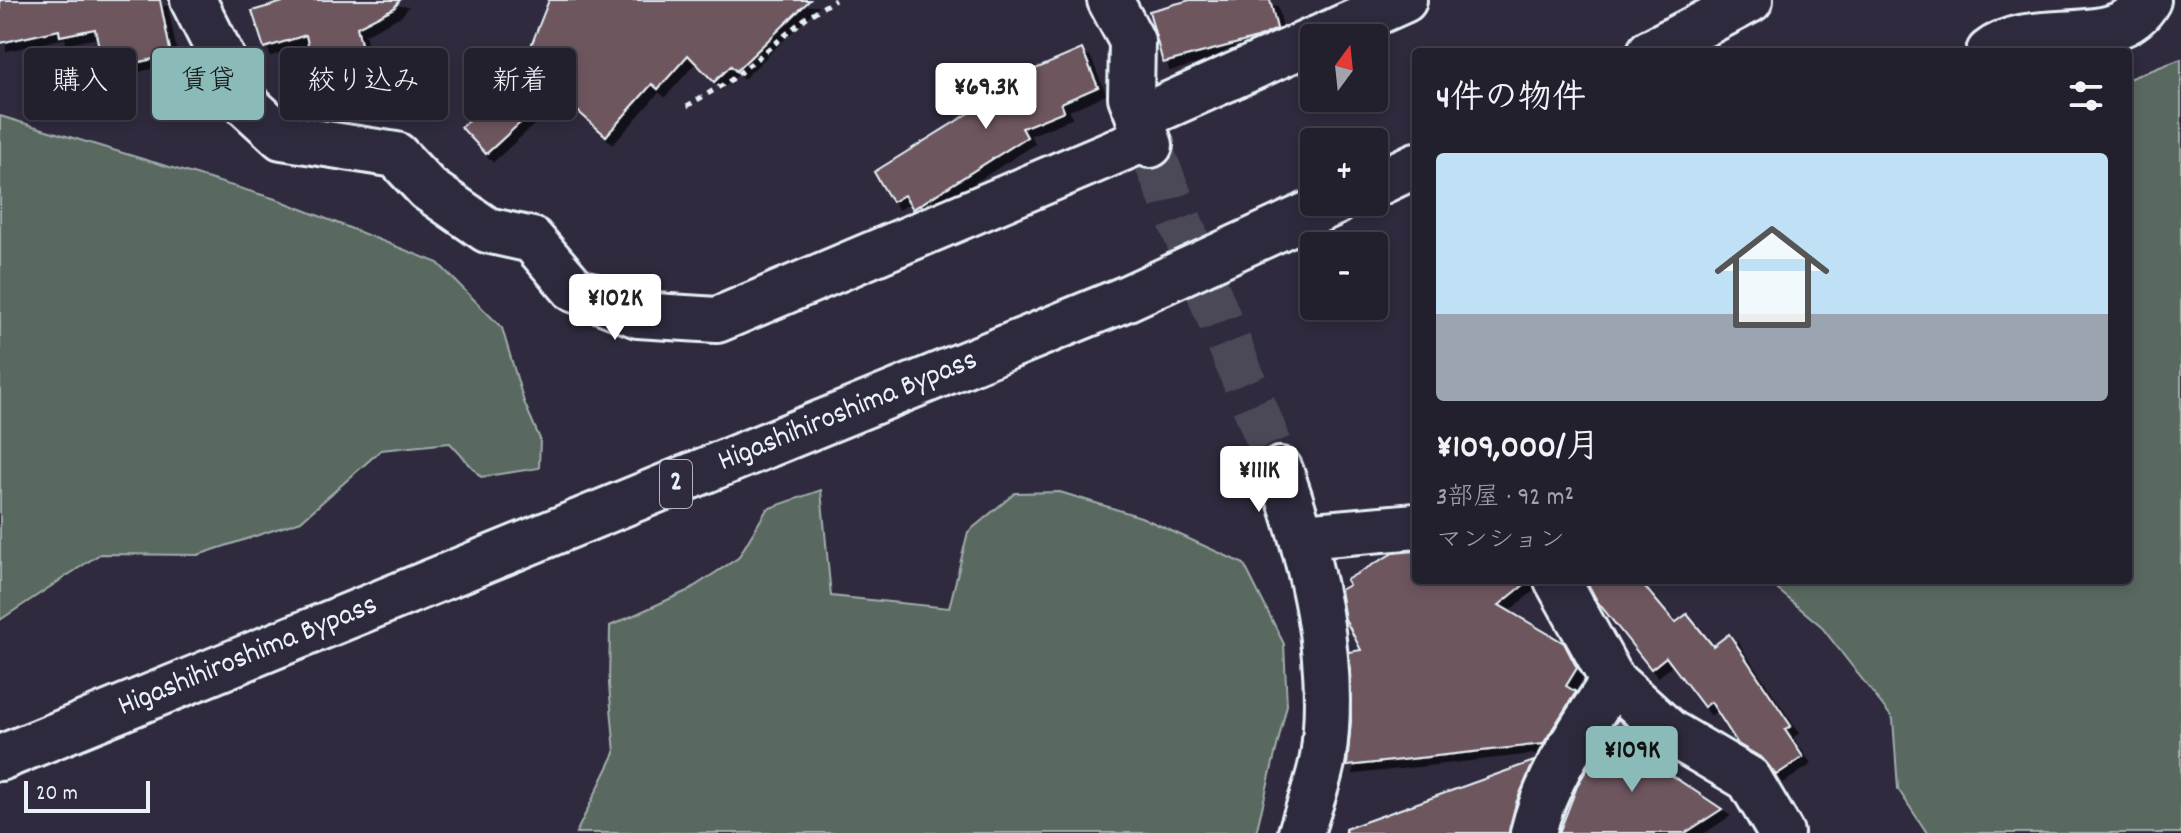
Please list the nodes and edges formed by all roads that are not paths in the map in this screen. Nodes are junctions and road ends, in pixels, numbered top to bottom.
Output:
1 (193, 0) edge
2 (1110, 0) edge
3 (1404, 0) edge
4 (1750, 0) edge
5 (2148, 0) edge
6 (1350, 24) edge
7 (1300, 48) edge
8 (1658, 48) edge
9 (1994, 48) edge
10 (1147, 138) junction
11 (1412, 167) edge
12 (1388, 178) edge
13 (1305, 216) edge
14 (1280, 470) tunnel mouth
15 (1412, 526) edge
16 (1303, 536) junction
17 (1559, 584) edge
18 (1613, 681) junction
19 (6, 756) edge
20 (1301, 833) edge
21 (1533, 833) edge
22 (1781, 833) edge

1 - 10 main road
2 - 10 main road
3 - 6 main road
4 - 8 main road
5 - 9 main road
7 - 10 main road
11 - 12 main road
13 - 19 main road, Higashihiroshima Bypass / 2
14 - 16 main road
15 - 16 main road
16 - 20 main road
17 - 18 main road
18 - 21 main road
18 - 22 main road

